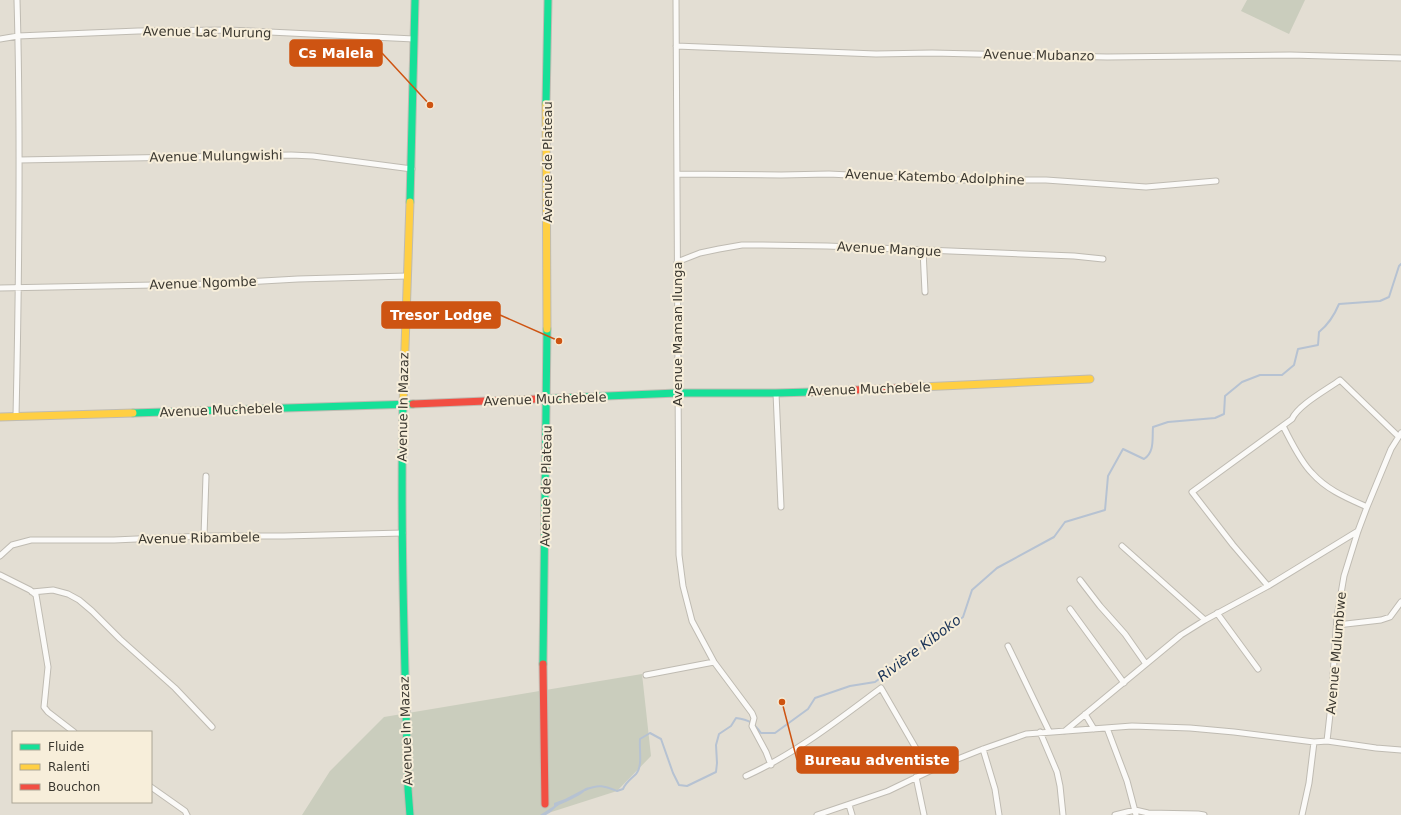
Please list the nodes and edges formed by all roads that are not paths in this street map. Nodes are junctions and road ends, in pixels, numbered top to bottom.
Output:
1 (17, 0) edge
2 (416, 0) edge
3 (548, 0) edge
4 (676, 0) edge
5 (18, 36) junction
6 (0, 39) edge
7 (414, 39) junction
8 (676, 46) junction
9 (1401, 58) edge
10 (19, 160) junction
11 (412, 170) junction
12 (677, 174) junction
13 (1216, 181) dead end
14 (923, 250) junction
15 (1103, 259) dead end
16 (677, 262) junction
17 (407, 276) junction
18 (0, 288) edge
19 (19, 288) junction
20 (925, 292) dead end
21 (1090, 379) dead end
22 (677, 393) junction
23 (776, 393) junction
24 (547, 399) junction
25 (403, 404) junction
26 (0, 417) edge
27 (16, 417) junction
28 (1283, 426) junction
29 (1400, 434) edge
30 (206, 476) dead end
31 (781, 507) dead end
32 (1367, 507) junction
33 (1358, 531) junction
34 (403, 533) junction
35 (204, 536) junction
36 (1122, 546) dead end
37 (0, 556) edge
38 (0, 575) edge
39 (1080, 580) dead end
40 (1268, 586) junction
41 (32, 592) junction
42 (1401, 602) edge
43 (1070, 609) dead end
44 (1217, 613) junction
45 (1205, 620) junction
46 (1337, 625) junction
47 (1008, 646) dead end
48 (714, 662) junction
49 (1146, 664) junction
50 (1258, 669) dead end
51 (646, 675) dead end
52 (1124, 683) junction
53 (1085, 714) junction
54 (212, 727) dead end
55 (1107, 728) junction
56 (1094, 729) junction
57 (73, 731) edge
58 (1049, 731) junction
59 (1065, 731) junction
60 (1040, 732) junction
61 (1327, 741) junction
62 (1314, 742) junction
63 (983, 749) junction
64 (1401, 750) edge
65 (771, 765) junction
66 (929, 771) junction
67 (746, 776) dead end
68 (916, 777) junction
69 (152, 788) edge
70 (545, 804) dead end
71 (849, 805) junction
72 (1136, 812) edge
73 (187, 815) edge
74 (410, 815) edge
75 (817, 815) edge
76 (852, 815) edge
77 (924, 815) edge
78 (999, 815) edge
79 (1063, 815) edge
80 (1115, 815) edge
81 (1204, 815) edge
82 (1302, 815) edge

1 - 5 street
2 - 7 street, Avenue In Mazaz
3 - 24 street, Avenue de Plateau
4 - 8 street, Avenue Maman Ilunga
5 - 6 street, Avenue Lac Murung
5 - 7 street, Avenue Lac Murung
5 - 10 street
7 - 11 street, Avenue In Mazaz
8 - 9 street, Avenue Mubanzo
8 - 12 street, Avenue Maman Ilunga
10 - 11 street, Avenue Mulungwishi
10 - 19 street
11 - 17 street, Avenue In Mazaz
12 - 13 street, Avenue Katembo Adolphine
12 - 16 street, Avenue Maman Ilunga
14 - 15 street, Avenue Mangue
14 - 16 street, Avenue Mangue
14 - 20 street
16 - 22 street, Avenue Maman Ilunga
17 - 19 street, Avenue Ngombe
17 - 25 street, Avenue In Mazaz
18 - 19 street, Avenue Ngombe
19 - 27 street
21 - 23 street, Avenue Muchebele
22 - 23 street, Avenue Muchebele
22 - 24 street, Avenue Muchebele
22 - 48 street, Avenue Maman Ilunga
23 - 31 street
24 - 25 street, Avenue Muchebele
24 - 70 street, Avenue de Plateau
25 - 27 street, Avenue Muchebele
25 - 34 street, Avenue In Mazaz
26 - 27 street, Avenue Muchebele
28 - 29 street
28 - 32 street
28 - 40 street
29 - 32 street, Avenue Mulumbwe
30 - 35 street
32 - 33 street, Avenue Mulumbwe
33 - 40 street
33 - 46 street, Avenue Mulumbwe
34 - 35 street, Avenue Ribambele
34 - 74 street, Avenue In Mazaz
35 - 37 street, Avenue Ribambele
36 - 45 street
38 - 41 street
39 - 49 street
40 - 44 street
41 - 54 street
41 - 57 street
42 - 46 street
43 - 52 street
44 - 45 street
44 - 50 street
45 - 49 street
46 - 61 street, Avenue Mulumbwe
47 - 58 street
48 - 51 street
48 - 65 street, Avenue Maman Ilunga
49 - 52 street
52 - 53 street
53 - 56 street
53 - 59 street
55 - 56 street
55 - 62 street
55 - 72 street
56 - 59 street
58 - 59 street
58 - 60 street
60 - 63 street
60 - 79 street
61 - 62 street
61 - 64 street
62 - 82 street
63 - 66 street
63 - 78 street
65 - 66 street
65 - 67 street
66 - 68 street
68 - 71 street
68 - 77 street
69 - 73 street
71 - 75 street
71 - 76 street
72 - 80 street
72 - 81 street

